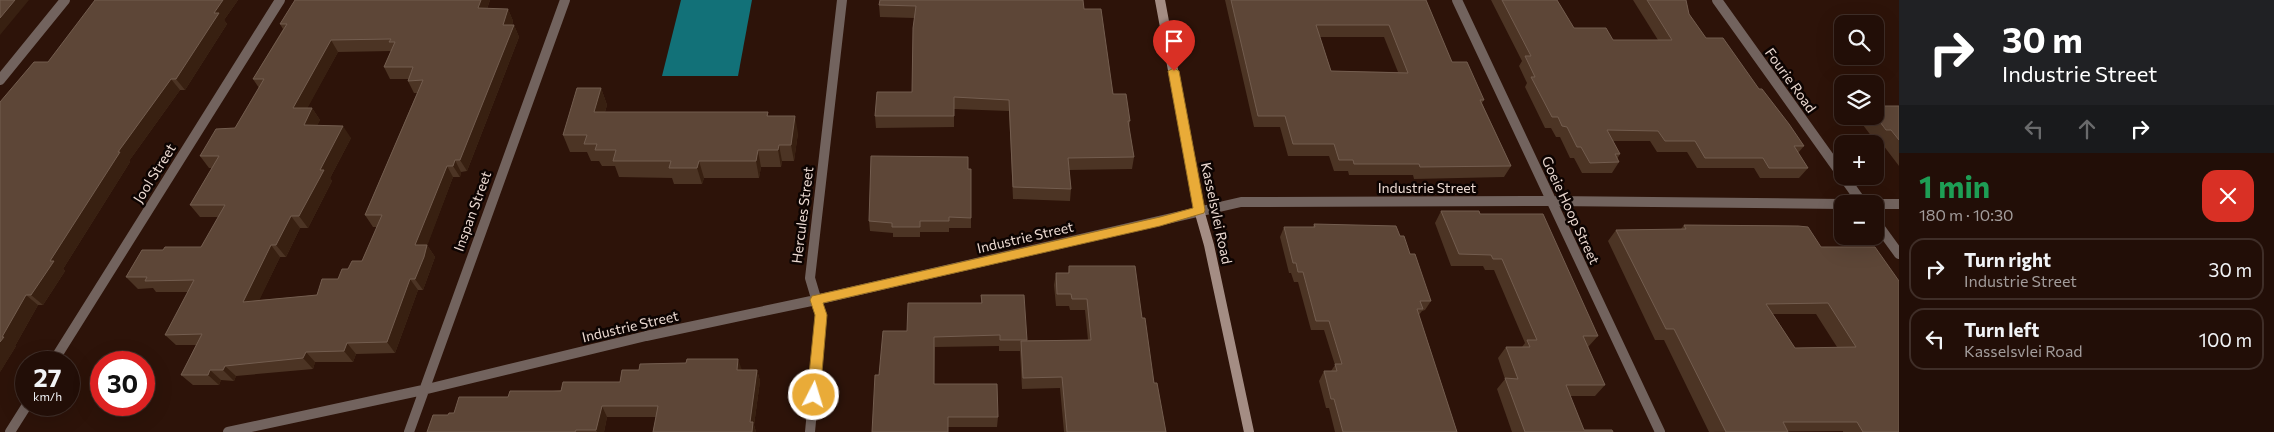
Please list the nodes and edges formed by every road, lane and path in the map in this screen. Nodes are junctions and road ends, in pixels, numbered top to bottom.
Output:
1 (65, 0) edge
2 (280, 0) edge
3 (565, 0) edge
4 (842, 0) edge
5 (1160, 0) edge
6 (1457, 0) edge
7 (1717, 0) edge
8 (0, 80) edge
9 (1834, 163) edge
10 (1552, 201) junction
11 (1834, 204) edge
12 (1884, 204) edge
13 (1899, 204) edge
14 (1200, 210) junction
15 (1884, 233) edge
16 (1899, 254) edge
17 (816, 300) junction
18 (60, 351) edge
19 (423, 390) junction
20 (20, 416) edge
21 (10, 432) edge
22 (228, 432) edge
23 (409, 432) edge
24 (810, 432) edge
25 (1249, 432) edge
26 (1660, 432) edge

1 - 8 street
2 - 18 street, Jool Street
3 - 19 street, Inspan Street
4 - 17 street, Hercules Street
5 - 14 street, Kasselsvlei Road
6 - 10 street, Goeie Hoop Street
7 - 9 street, Fourie Road
10 - 11 street, Industrie Street
10 - 14 street, Industrie Street
10 - 26 street, Goeie Hoop Street
12 - 13 street
14 - 17 street, Industrie Street
14 - 25 street, Kasselsvlei Road
15 - 16 street
17 - 19 street, Industrie Street
17 - 24 street, Hercules Street
19 - 22 street, Industrie Street
19 - 23 street, Inspan Street
20 - 21 street

